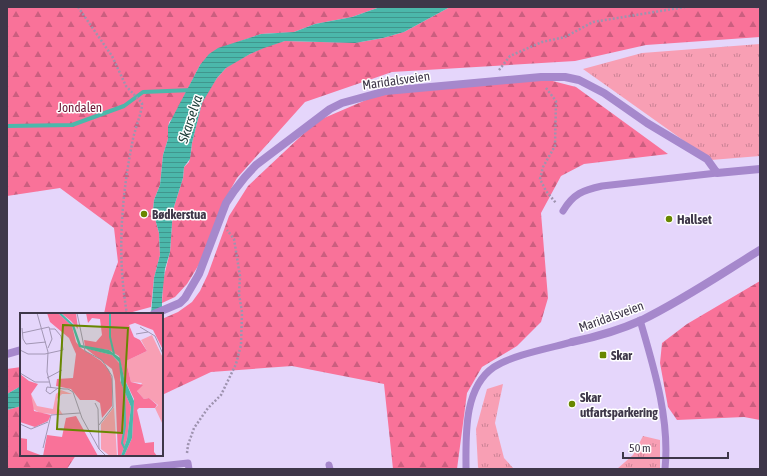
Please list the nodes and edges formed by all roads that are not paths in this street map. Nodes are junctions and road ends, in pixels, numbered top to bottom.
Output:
1 (760, 170) edge
2 (717, 174) junction
3 (563, 211) road end
4 (760, 250) edge
5 (157, 313) edge
6 (640, 320) junction
7 (572, 342) joint
8 (20, 350) edge
9 (7, 354) edge
10 (188, 466) edge
11 (133, 469) edge
12 (466, 469) edge
13 (665, 469) edge

1 - 2 street
2 - 3 lane
2 - 5 street, Maridalsveien
4 - 6 street, Maridalsveien
6 - 7 street, Maridalsveien
6 - 13 lane
7 - 12 lane, Maridalsveien
8 - 9 street
10 - 11 lane

